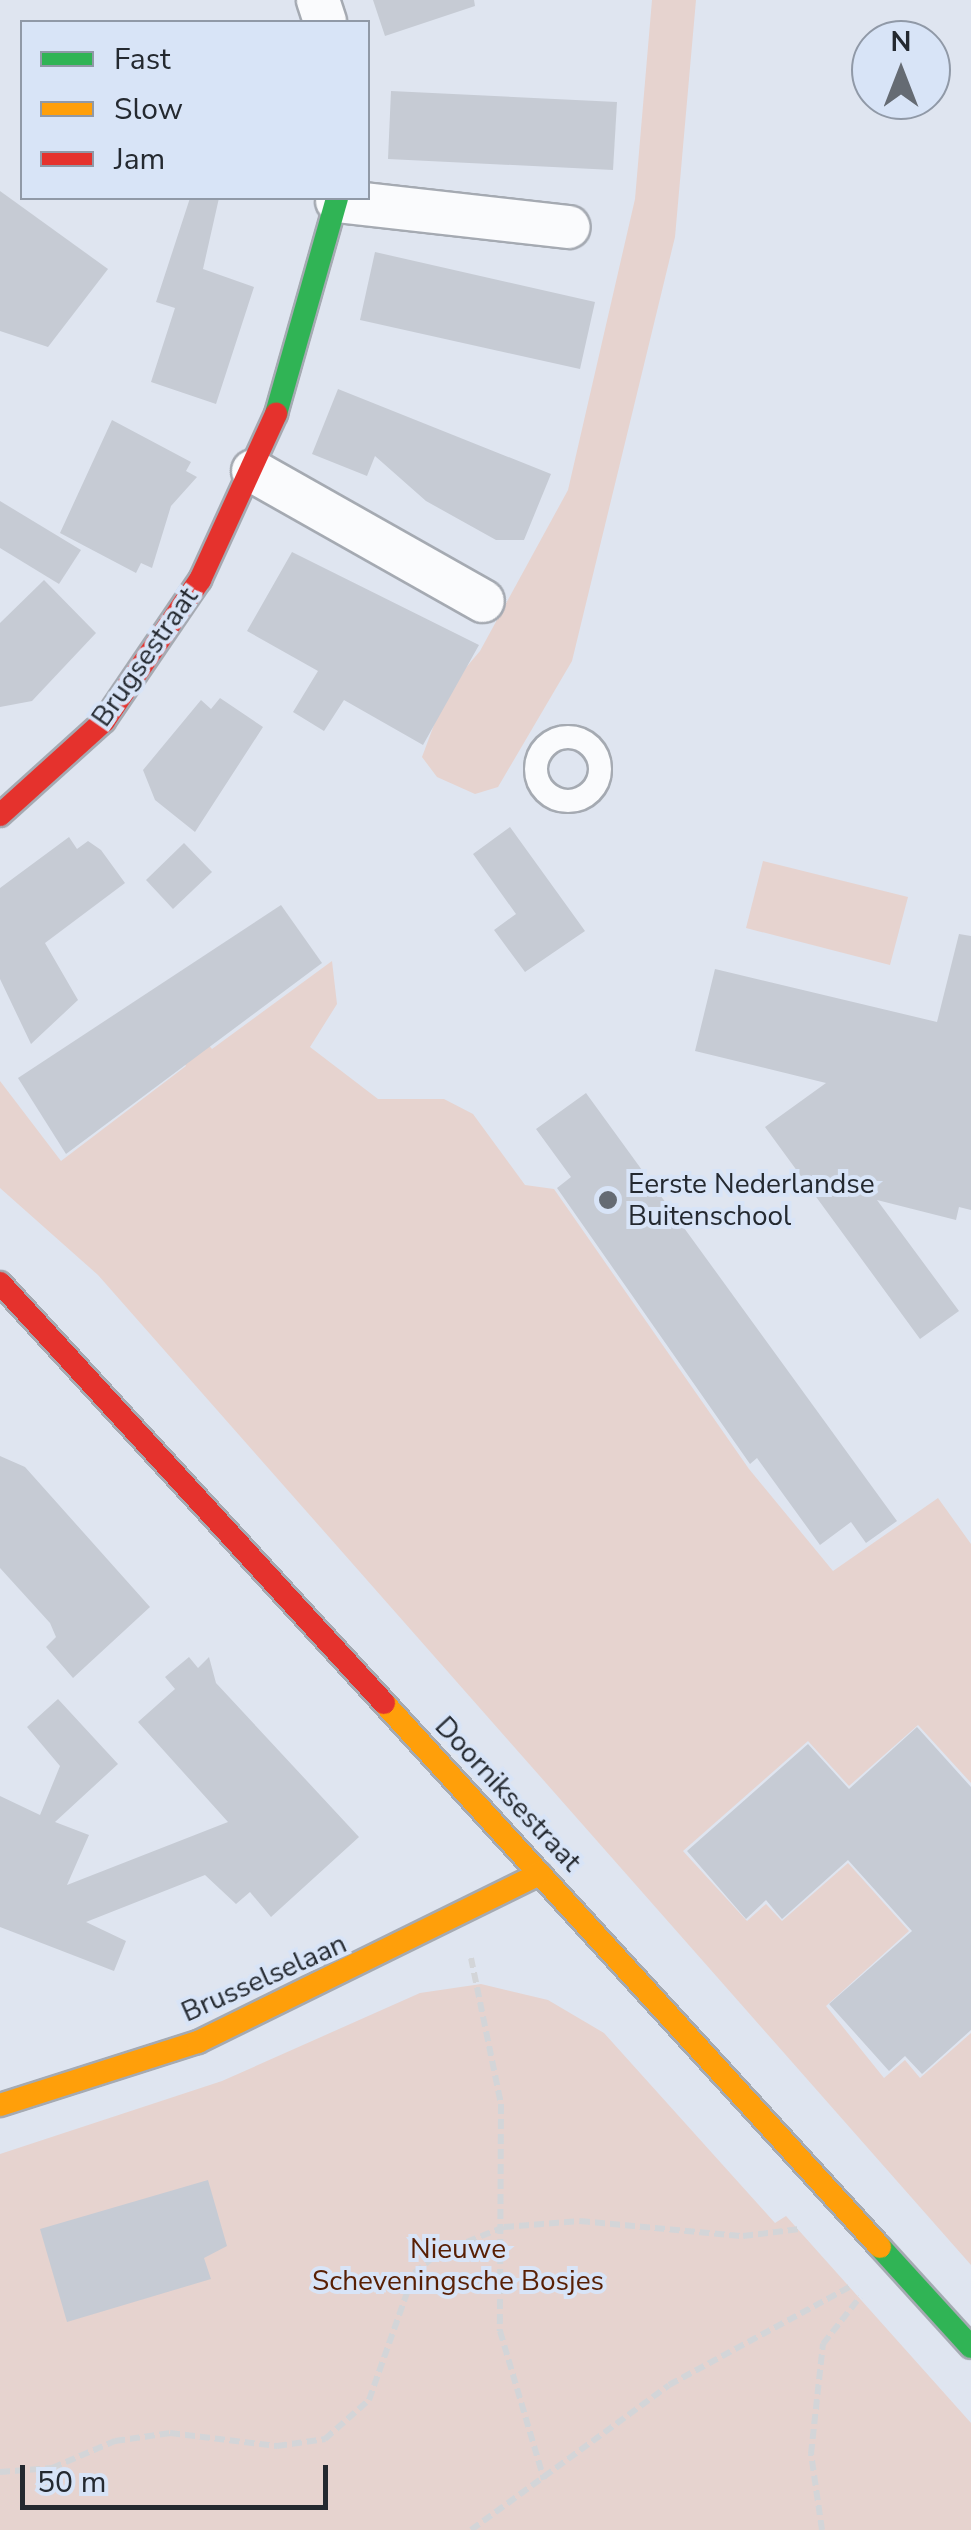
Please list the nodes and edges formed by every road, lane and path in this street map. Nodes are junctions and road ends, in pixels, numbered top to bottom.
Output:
1 (337, 200) edge
2 (345, 200) edge
3 (569, 227) dead end
4 (253, 471) junction
5 (483, 601) dead end
6 (0, 814) edge
7 (0, 1284) edge
8 (540, 1874) junction
9 (465, 1918) junction
10 (7, 2090) edge
11 (855, 2218) junction
12 (504, 2227) junction
13 (898, 2266) junction
14 (971, 2346) edge
15 (0, 2472) edge
16 (544, 2480) junction
17 (471, 2530) edge
18 (822, 2530) edge

1 - 4 street, Brugsestraat
2 - 3 street, Brugsestraat
4 - 5 street
4 - 6 street, Brugsestraat
7 - 8 street, Doorniksestraat
8 - 9 street, Brusselselaan
8 - 11 street, Doorniksestraat
9 - 10 street, Brusselselaan
9 - 12 path
11 - 12 path
11 - 13 street, Doorniksestraat
12 - 15 path
12 - 16 path
13 - 14 street, Doorniksestraat
13 - 16 path
13 - 18 path
16 - 17 path

